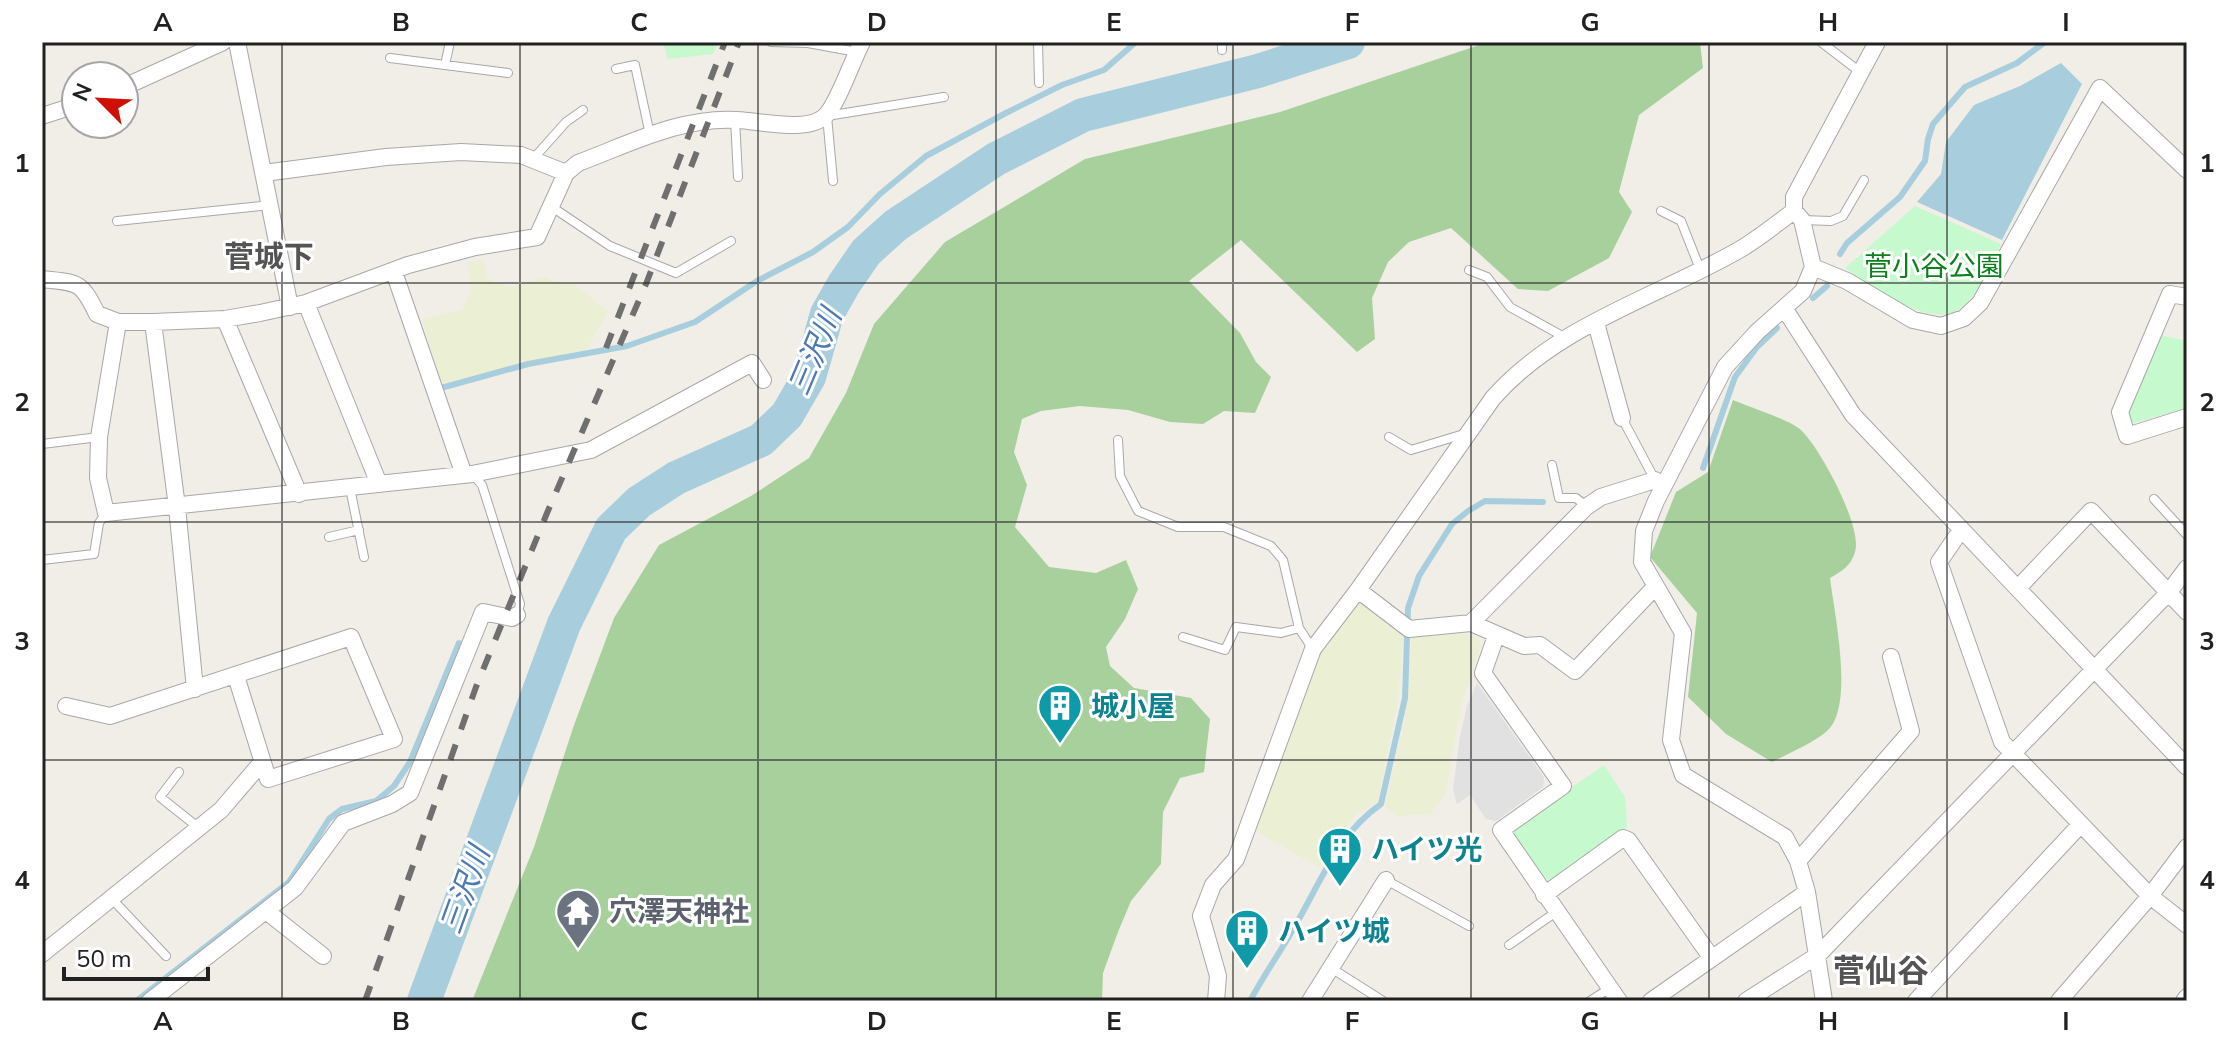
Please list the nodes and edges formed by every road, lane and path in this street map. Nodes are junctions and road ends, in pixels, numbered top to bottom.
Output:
1 (223, 42) edge
2 (237, 42) edge
3 (450, 42) edge
4 (771, 42) edge
5 (1038, 42) edge
6 (1821, 42) edge
7 (1877, 42) edge
8 (859, 47) edge
9 (390, 58) dead end
10 (445, 65) junction
11 (616, 69) dead end
12 (1860, 72) junction
13 (508, 73) dead end
14 (140, 80) edge
15 (1039, 83) dead end
16 (944, 97) dead end
17 (583, 110) dead end
18 (827, 116) junction
19 (735, 119) junction
20 (650, 135) junction
21 (532, 160) junction
22 (2187, 170) edge
23 (264, 173) junction
24 (566, 173) junction
25 (738, 177) dead end
26 (1864, 180) dead end
27 (833, 181) dead end
28 (270, 205) junction
29 (552, 207) junction
30 (1661, 211) dead end
31 (1798, 216) junction
32 (117, 221) dead end
33 (731, 241) dead end
34 (1813, 267) junction
35 (1700, 269) junction
36 (1469, 270) dead end
37 (394, 272) junction
38 (42, 279) edge
39 (2187, 297) edge
40 (298, 305) junction
41 (1784, 308) junction
42 (225, 319) junction
43 (118, 322) junction
44 (153, 322) junction
45 (1596, 323) junction
46 (1566, 338) junction
47 (763, 380) dead end
48 (2187, 417) edge
49 (1622, 418) joint
50 (1469, 433) junction
51 (99, 437) junction
52 (1389, 437) dead end
53 (1118, 440) dead end
54 (42, 444) edge
55 (1552, 465) dead end
56 (468, 475) junction
57 (1659, 483) junction
58 (379, 484) junction
59 (350, 488) junction
60 (299, 494) junction
61 (2154, 499) dead end
62 (177, 507) junction
63 (1586, 507) junction
64 (106, 513) junction
65 (359, 530) junction
66 (1961, 530) junction
67 (2187, 535) edge
68 (329, 537) dead end
69 (364, 557) dead end
70 (42, 560) edge
71 (2187, 568) edge
72 (1656, 586) junction
73 (2018, 588) junction
74 (1358, 590) junction
75 (2169, 592) junction
76 (2187, 612) edge
77 (517, 615) joint
78 (1471, 623) junction
79 (1299, 628) junction
80 (1496, 636) junction
81 (1183, 637) dead end
82 (1313, 649) junction
83 (1891, 657) dead end
84 (2095, 668) junction
85 (236, 676) junction
86 (195, 689) junction
87 (66, 706) dead end
88 (2011, 753) junction
89 (262, 762) junction
90 (2187, 767) edge
91 (179, 772) dead end
92 (2081, 824) junction
93 (199, 828) junction
94 (2187, 847) edge
95 (1798, 861) junction
96 (1386, 880) joint
97 (1807, 892) junction
98 (1544, 895) junction
99 (2150, 896) junction
100 (112, 899) junction
101 (266, 911) junction
102 (1556, 912) junction
103 (2187, 925) edge
104 (1469, 926) dead end
105 (1509, 945) dead end
106 (42, 954) edge
107 (1818, 955) junction
108 (166, 956) dead end
109 (323, 956) dead end
110 (1711, 957) junction
111 (1330, 968) junction
112 (1772, 993) edge
113 (1614, 995) edge
114 (150, 1001) edge
115 (1216, 1001) edge
116 (1310, 1001) edge
117 (1383, 1001) edge
118 (1590, 1001) edge
119 (1651, 1001) edge
120 (1746, 1001) edge
121 (1824, 1001) edge
122 (1916, 1001) edge
123 (2059, 1001) edge

1 - 14 street
2 - 23 street
3 - 10 lane
4 - 8 lane
5 - 15 lane
6 - 12 lane
7 - 12 street
8 - 18 street
9 - 10 lane
10 - 13 lane
11 - 20 lane
12 - 31 street
16 - 18 lane
17 - 21 lane
18 - 19 street
18 - 27 lane
19 - 20 street
19 - 25 lane
20 - 24 street
21 - 23 street
21 - 24 street
22 - 34 street
23 - 28 street
24 - 29 street
26 - 31 lane
28 - 32 lane
28 - 40 street
29 - 33 lane
29 - 37 street
30 - 35 lane
31 - 34 street
31 - 35 street
34 - 41 street
35 - 45 street
36 - 46 lane
37 - 40 street
37 - 56 street
38 - 43 street
39 - 48 street
40 - 42 street
40 - 58 street
41 - 57 street
41 - 66 street
42 - 44 street
42 - 60 street
43 - 44 street
43 - 51 street
44 - 62 street
45 - 46 street
45 - 49 street
46 - 50 street
47 - 56 street
49 - 57 lane
50 - 52 lane
50 - 74 street
51 - 54 lane
51 - 64 street
53 - 79 lane
55 - 63 lane
56 - 58 street
56 - 77 lane
57 - 63 street
57 - 72 street
58 - 59 street
59 - 60 street
59 - 65 lane
60 - 62 street
61 - 67 lane
62 - 64 street
62 - 86 street
63 - 78 street
64 - 70 lane
65 - 68 lane
65 - 69 lane
66 - 73 street
66 - 88 street
71 - 75 street
72 - 80 street
72 - 95 street
73 - 75 street
73 - 84 street
74 - 78 street
74 - 82 street
75 - 76 street
75 - 84 street
77 - 101 street
78 - 80 street
79 - 81 lane
79 - 82 lane
80 - 98 street
82 - 115 street
83 - 95 street
84 - 88 street
84 - 90 street
85 - 86 street
85 - 89 street
85 - 89 street
86 - 87 street
88 - 92 street
88 - 107 street
89 - 93 street
91 - 93 lane
92 - 99 street
92 - 122 street
93 - 100 street
94 - 99 street
95 - 97 street
96 - 104 lane
96 - 111 street
97 - 107 street
97 - 110 street
98 - 102 street
98 - 110 street
99 - 103 street
99 - 123 street
100 - 106 street
100 - 108 lane
101 - 109 street
101 - 114 street
102 - 105 lane
102 - 113 street
107 - 112 street
107 - 121 street
110 - 119 street
111 - 116 street
111 - 117 lane
112 - 120 street
113 - 118 lane

